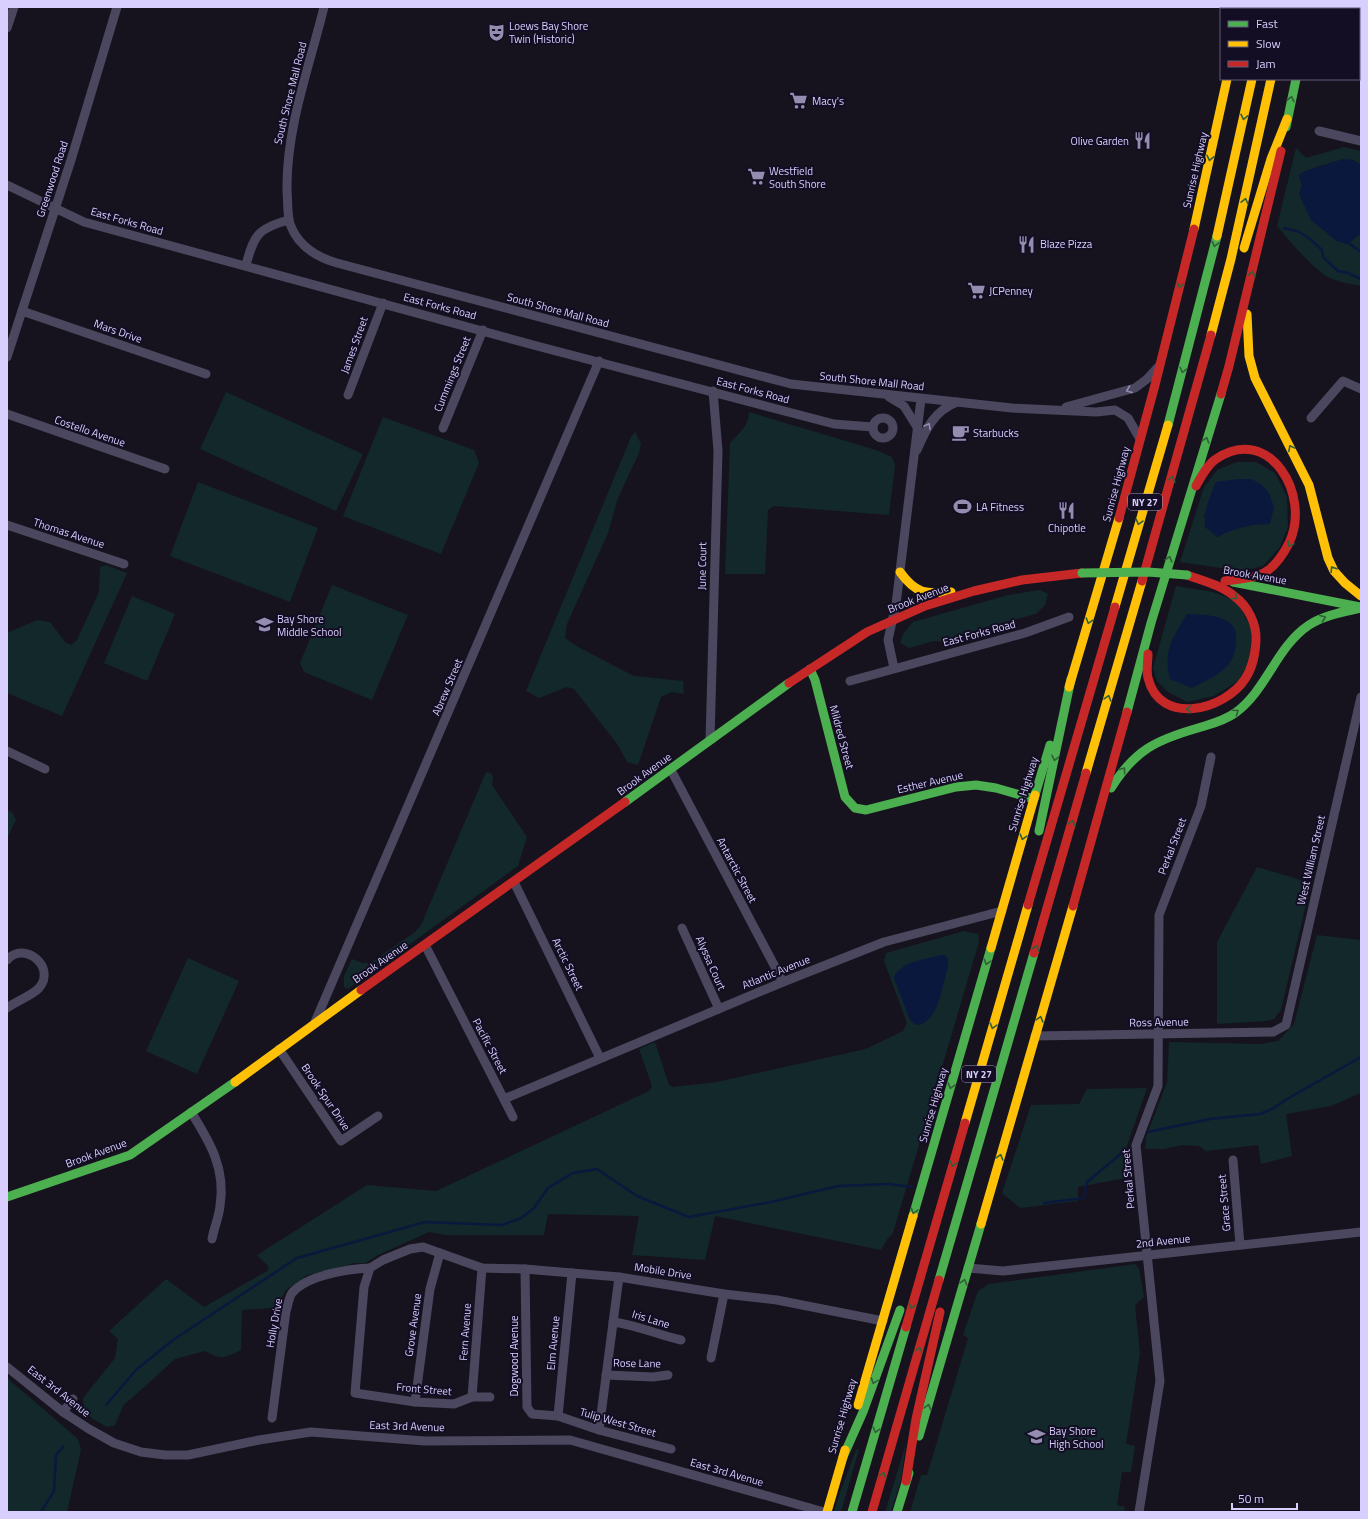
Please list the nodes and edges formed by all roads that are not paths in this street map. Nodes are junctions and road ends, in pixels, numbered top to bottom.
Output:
1 (14, 7) edge
2 (117, 7) edge
3 (324, 7) edge
4 (7, 28) edge
5 (1227, 80) edge
6 (1252, 80) edge
7 (1271, 80) edge
8 (1296, 80) edge
9 (1287, 119) junction
10 (1319, 131) dead end
11 (1361, 141) edge
12 (7, 185) edge
13 (55, 207) junction
14 (290, 220) junction
15 (246, 266) junction
16 (1246, 297) junction
17 (382, 304) junction
18 (22, 311) junction
19 (1216, 320) junction
20 (483, 330) junction
21 (7, 357) edge
22 (599, 361) junction
23 (1159, 366) junction
24 (206, 374) dead end
25 (1361, 389) edge
26 (713, 391) junction
27 (348, 395) dead end
28 (886, 395) junction
29 (921, 399) junction
30 (957, 402) junction
31 (1057, 410) junction
32 (7, 414) edge
33 (1311, 418) dead end
34 (873, 427) dead end
35 (917, 427) junction
36 (443, 428) dead end
37 (1140, 439) junction
38 (913, 461) junction
39 (165, 469) dead end
40 (1186, 503) junction
41 (7, 525) edge
42 (124, 564) dead end
43 (900, 572) junction
44 (1187, 576) junction
45 (1224, 581) junction
46 (974, 591) junction
47 (1361, 596) edge
48 (1361, 607) edge
49 (1069, 617) dead end
50 (893, 620) junction
51 (1151, 623) junction
52 (894, 668) junction
53 (810, 670) junction
54 (1071, 679) junction
55 (850, 680) dead end
56 (1361, 696) edge
57 (710, 740) junction
58 (7, 751) edge
59 (1211, 757) dead end
60 (45, 769) dead end
61 (670, 770) junction
62 (1034, 799) junction
63 (1103, 803) junction
64 (855, 808) joint
65 (514, 882) junction
66 (1002, 911) junction
67 (1023, 921) junction
68 (682, 928) dead end
69 (425, 945) junction
70 (7, 960) edge
71 (783, 982) junction
72 (7, 1008) edge
73 (718, 1009) junction
74 (315, 1022) junction
75 (1283, 1028) joint
76 (1157, 1033) junction
77 (1035, 1036) junction
78 (279, 1049) junction
79 (600, 1058) junction
80 (504, 1099) junction
81 (191, 1112) junction
82 (378, 1116) dead end
83 (513, 1117) dead end
84 (1233, 1160) dead end
85 (7, 1197) edge
86 (959, 1213) junction
87 (934, 1228) junction
88 (1361, 1232) edge
89 (212, 1239) dead end
90 (1240, 1245) junction
91 (440, 1253) junction
92 (1147, 1255) junction
93 (370, 1268) junction
94 (482, 1268) junction
95 (968, 1268) junction
96 (525, 1269) junction
97 (572, 1273) junction
98 (619, 1276) junction
99 (947, 1288) dead end
100 (724, 1294) junction
101 (943, 1301) dead end
102 (883, 1321) junction
103 (613, 1322) junction
104 (681, 1340) dead end
105 (711, 1358) dead end
106 (7, 1367) edge
107 (606, 1375) junction
108 (668, 1375) dead end
109 (472, 1397) junction
110 (490, 1397) dead end
111 (74, 1399) dead end
112 (415, 1402) junction
113 (63, 1412) junction
114 (558, 1416) junction
115 (272, 1418) dead end
116 (599, 1430) junction
117 (671, 1449) dead end
118 (843, 1457) junction
119 (906, 1481) junction
120 (826, 1512) edge
121 (852, 1512) edge
122 (872, 1512) edge
123 (897, 1512) edge
124 (1139, 1512) edge

1 - 4 street
2 - 13 street, Greenwood Road
3 - 14 street, South Shore Mall Road
5 -> 23 main road, Sunrise Highway
6 -> 67 main road, NY 27
19 -> 7 main road, NY 27
9 -> 8 main road
16 -> 9 main road
9 - 19 main road
10 - 11 street
12 - 13 street, East Forks Road
13 - 15 street, East Forks Road
13 - 18 street, Greenwood Road
14 - 15 street
14 - 28 street, South Shore Mall Road
15 - 17 street, East Forks Road
40 -> 16 main road
47 -> 16 main road
17 - 20 street, East Forks Road
17 - 27 street, James Street
18 - 21 street, Greenwood Road
18 - 24 street, Mars Drive
86 -> 19 main road, NY 27
20 - 22 street, East Forks Road
20 - 36 street, Cummings Street
22 - 26 street, East Forks Road
22 - 74 street, Abrew Street
23 -> 31 street, South Shore Mall Road
23 - 37 main road, Sunrise Highway
25 - 33 street
26 - 34 street, East Forks Road
26 - 57 street, June Court
28 - 29 street, South Shore Mall Road
28 - 35 street
29 - 30 street, South Shore Mall Road
29 - 35 street
30 - 31 street, South Shore Mall Road
38 -> 30 street
31 - 37 street, South Shore Mall Road
32 - 39 street, Costello Avenue
35 - 38 street
37 -> 54 main road, Sunrise Highway
38 - 43 street
40 -> 45 main road
51 -> 40 main road
41 - 42 street, Thomas Avenue
43 - 46 main road
43 - 50 street
44 - 45 main road, Brook Avenue
44 - 46 main road, Brook Avenue, bridge
44 -> 51 main road
45 - 48 main road, Brook Avenue
46 - 50 main road, Brook Avenue
63 -> 48 main road
49 - 52 street, East Forks Road
50 - 52 street
50 - 53 main road, Brook Avenue
51 - 63 main road
52 - 55 street, East Forks Road
53 - 57 main road, Brook Avenue
53 - 64 main road, Mildred Street
54 - 62 main road, Sunrise Highway
54 -> 67 main road
56 - 75 street, West William Street
57 - 61 main road, Brook Avenue
58 - 60 street
59 - 76 street, Perkal Street
61 - 65 main road, Brook Avenue
61 - 71 street, Antarctic Street
62 - 64 main road, Esther Avenue
62 -> 66 main road, Sunrise Highway
77 -> 63 main road
65 - 69 main road, Brook Avenue
65 - 79 street, Arctic Street
66 - 71 street, Atlantic Avenue
66 -> 102 main road, Sunrise Highway
67 -> 87 main road, NY 27
68 - 73 street, Alyssa Court
69 - 74 main road, Brook Avenue
69 - 80 street, Pacific Street
70 - 72 street
71 - 73 street, Atlantic Avenue
73 - 79 street, Atlantic Avenue
74 - 78 main road, Brook Avenue
75 - 76 street, Ross Avenue
76 - 77 street, Ross Avenue
76 - 92 street, Perkal Street
95 -> 77 main road
78 - 81 main road, Brook Avenue
78 - 82 street, Brook Spur Drive
79 - 80 street, Atlantic Avenue
80 - 83 street, Pacific Street
81 - 85 main road, Brook Avenue
81 - 89 street
84 - 90 street, Grace Street
86 - 99 main road
122 -> 86 main road, NY 27
87 -> 118 main road
87 -> 121 main road, NY 27
88 - 90 street, 2nd Avenue
90 - 92 street, 2nd Avenue
91 - 93 street, Holly Drive
91 - 94 street, Mobile Drive
91 - 112 street, Grove Avenue
92 - 95 street, 2nd Avenue
92 - 124 street, Perkal Street
93 - 112 street, Front Street
93 - 115 street, Holly Drive
94 - 96 street, Mobile Drive
94 - 109 street, Fern Avenue
119 -> 95 main road
96 - 97 street, Mobile Drive
96 - 114 street, Dogwood Avenue
97 - 98 street, Mobile Drive
97 - 114 street, Elm Avenue
98 - 100 street, Mobile Drive
98 - 103 street
100 - 102 street, Mobile Drive
100 - 105 street
101 - 119 main road
102 - 118 main road, Sunrise Highway
103 - 104 street, Iris Lane
103 - 107 street
106 - 113 street, East 3rd Avenue
107 - 108 street, Rose Lane
107 - 116 street
109 - 110 street, Front Street
109 - 112 street, Front Street
111 - 113 street
113 - 120 street, East 3rd Avenue
114 - 116 street, Tulip West Street
116 - 117 street, Tulip West Street
118 - 120 main road, Sunrise Highway
119 - 123 main road

